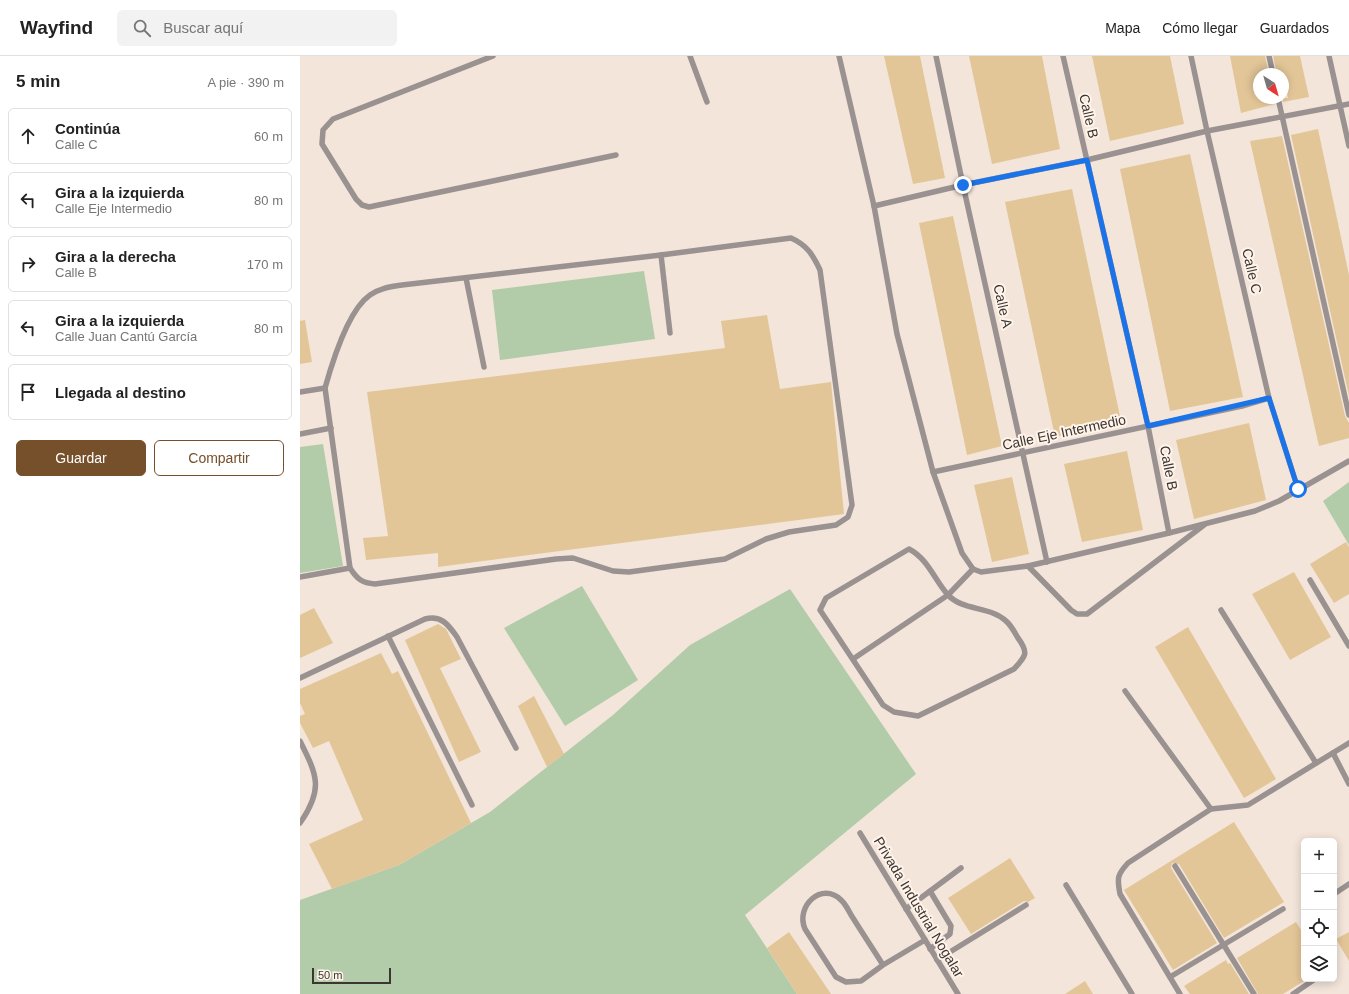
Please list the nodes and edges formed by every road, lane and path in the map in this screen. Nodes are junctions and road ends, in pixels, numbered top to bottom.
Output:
1 (493, 56) edge
2 (690, 56) edge
3 (839, 56) edge
4 (936, 56) edge
5 (1063, 56) edge
6 (1191, 56) edge
7 (1269, 56) edge
8 (1329, 56) edge
9 (1272, 68) edge
10 (708, 102) dead end
11 (1279, 104) edge
12 (1349, 104) edge
13 (1340, 106) junction
14 (1207, 131) junction
15 (1349, 146) edge
16 (616, 155) dead end
17 (1087, 160) junction
18 (963, 185) junction
19 (874, 206) junction
20 (661, 255) junction
21 (466, 278) junction
22 (670, 333) dead end
23 (484, 367) dead end
24 (325, 388) junction
25 (300, 392) edge
26 (1269, 398) junction
27 (1349, 416) edge
28 (1148, 426) junction
29 (331, 428) junction
30 (300, 434) edge
31 (1024, 452) junction
32 (1349, 460) edge
33 (933, 472) junction
34 (1298, 489) junction
35 (1207, 523) junction
36 (1170, 533) junction
37 (1047, 562) junction
38 (1028, 566) junction
39 (350, 568) junction
40 (973, 569) junction
41 (300, 577) edge
42 (1310, 580) dead end
43 (948, 595) junction
44 (1221, 610) dead end
45 (388, 636) junction
46 (1349, 646) edge
47 (853, 659) junction
48 (300, 678) edge
49 (1125, 691) dead end
50 (300, 741) edge
51 (1349, 743) edge
52 (516, 748) dead end
53 (1332, 754) junction
54 (1316, 764) junction
55 (1349, 784) edge
56 (472, 805) dead end
57 (1211, 810) junction
58 (300, 823) edge
59 (860, 833) dead end
60 (1175, 866) dead end
61 (961, 868) dead end
62 (1349, 884) edge
63 (1066, 885) dead end
64 (930, 891) junction
65 (1337, 892) edge
66 (1026, 905) dead end
67 (906, 908) junction
68 (1283, 909) dead end
69 (925, 940) junction
70 (1225, 944) junction
71 (930, 949) junction
72 (937, 960) junction
73 (883, 965) junction
74 (1170, 977) junction
75 (1311, 982) edge
76 (958, 994) edge
77 (1132, 994) edge
78 (1180, 994) edge
79 (1254, 994) edge
80 (1293, 994) edge

1 - 16 lane
2 - 10 lane
3 - 19 lane
4 - 18 lane, Calle A
5 - 17 lane, Calle B
6 - 14 lane, Calle C
7 - 9 lane
8 - 13 lane
11 - 27 lane
12 - 13 lane
13 - 14 lane
13 - 15 lane
14 - 17 lane
14 - 26 lane, Calle C
17 - 18 lane
17 - 28 lane, Calle B
18 - 19 lane
18 - 31 lane, Calle A
19 - 33 lane
20 - 21 lane
20 - 22 lane
20 - 39 lane
21 - 23 lane
21 - 24 lane
24 - 25 lane
24 - 29 lane
26 - 28 lane, Calle Eje Intermedio
26 - 34 lane, Calle C
28 - 31 lane, Calle Eje Intermedio
28 - 36 lane, Calle B
29 - 30 lane
29 - 39 lane
31 - 33 lane, Calle Eje Intermedio
31 - 37 lane, Calle A
32 - 34 lane
33 - 40 lane
34 - 35 lane
35 - 36 lane
35 - 38 lane
36 - 37 lane
37 - 38 lane
38 - 40 lane
39 - 41 lane
40 - 43 lane
42 - 46 lane
43 - 47 lane
43 - 47 lane
43 - 47 lane
44 - 54 lane
45 - 48 lane
45 - 52 lane
45 - 56 lane
49 - 57 lane
50 - 58 lane
51 - 53 lane
53 - 54 lane
53 - 55 lane
54 - 57 lane
57 - 74 lane
59 - 67 lane, Privada Industrial Nogalar
60 - 70 lane
61 - 64 lane
62 - 65 lane
63 - 77 lane
64 - 67 lane
64 - 71 lane
66 - 72 lane
67 - 69 lane, Privada Industrial Nogalar
68 - 70 lane
69 - 71 lane, Privada Industrial Nogalar
69 - 73 lane
70 - 74 lane
70 - 79 lane
71 - 72 lane, Privada Industrial Nogalar
72 - 76 lane, Privada Industrial Nogalar
73 - 73 lane
74 - 78 lane
75 - 80 lane

